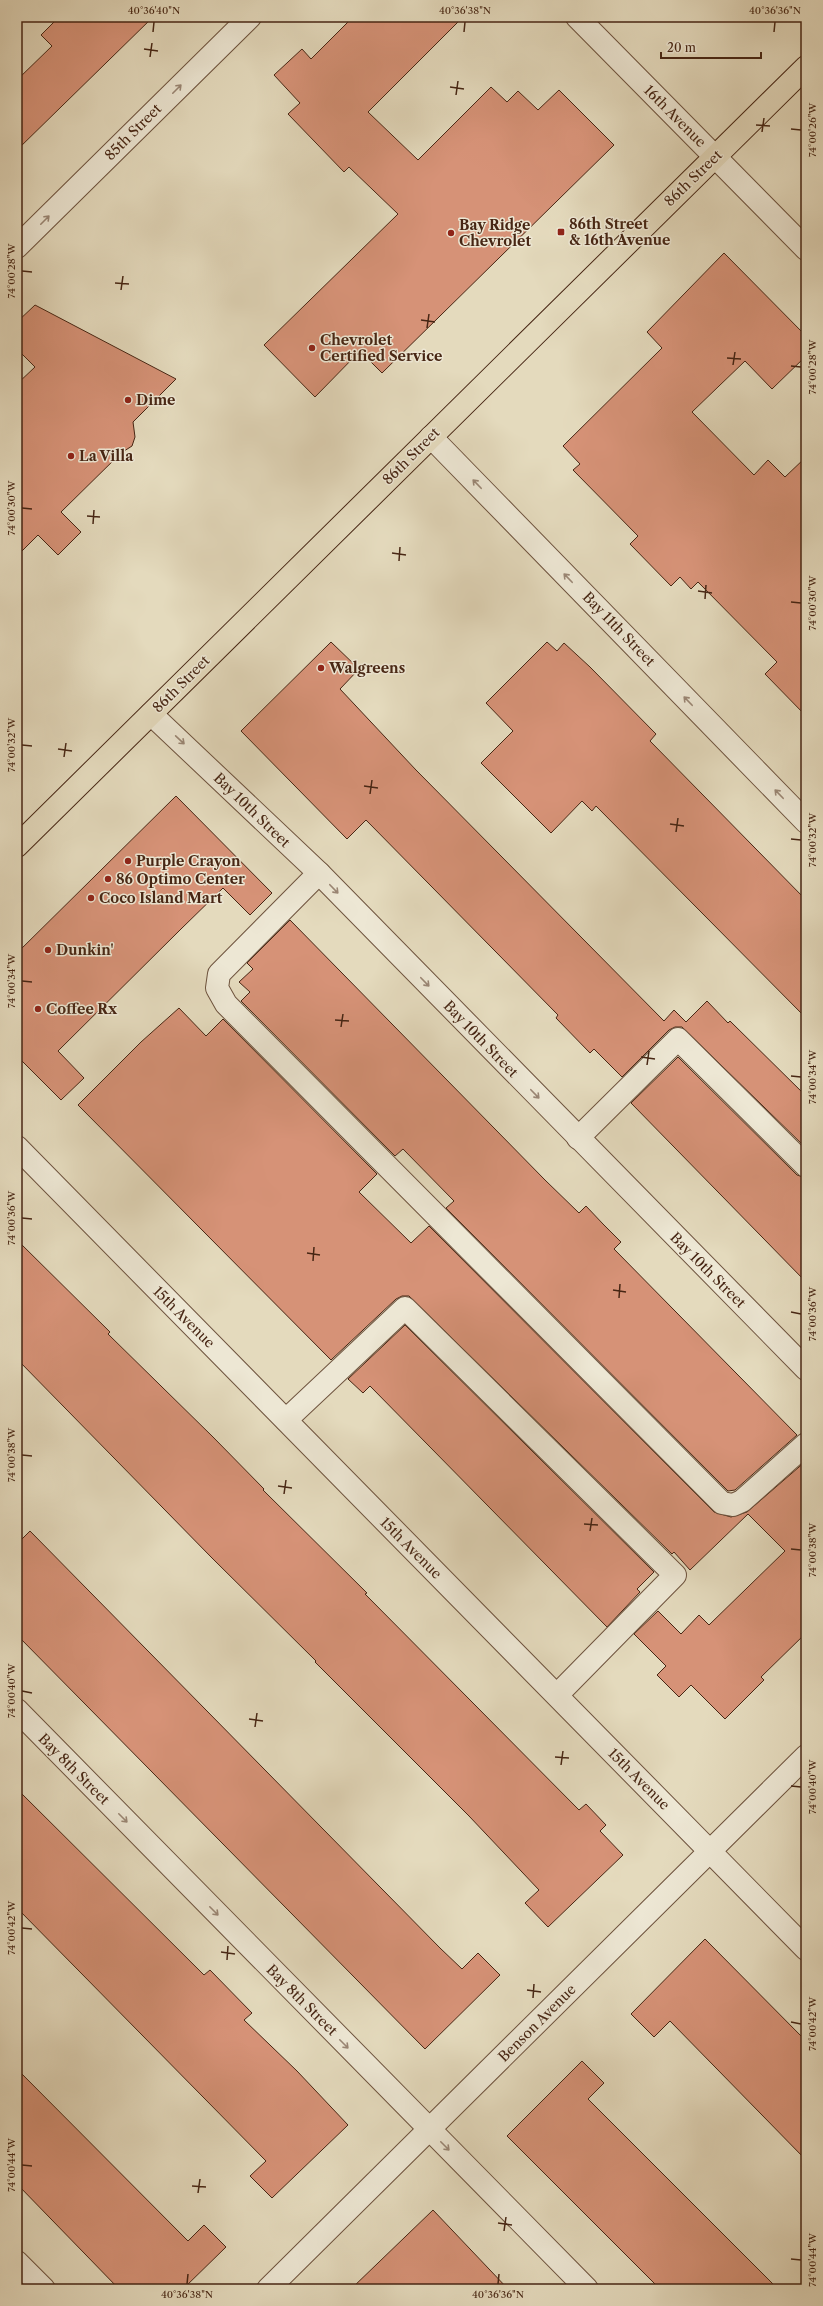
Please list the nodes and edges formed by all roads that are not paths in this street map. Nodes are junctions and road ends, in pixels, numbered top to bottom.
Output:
1 (250, 17) edge
2 (578, 17) edge
3 (806, 67) edge
4 (715, 157) junction
5 (17, 247) edge
6 (806, 249) edge
7 (431, 437) junction
8 (151, 714) junction
9 (806, 822) edge
10 (17, 846) edge
11 (319, 873) junction
12 (578, 1138) junction
13 (17, 1147) edge
14 (806, 1166) edge
15 (806, 1369) edge
16 (286, 1420) junction
17 (806, 1444) edge
18 (556, 1695) junction
19 (17, 1710) edge
20 (806, 1756) edge
21 (709, 1850) junction
22 (806, 1948) edge
23 (429, 2130) junction
24 (17, 2262) edge
25 (44, 2289) edge
26 (268, 2289) edge
27 (587, 2289) edge

5 -> 1 street, 85th Street
2 - 4 street, 16th Avenue
3 - 4 main road, 86th Street
4 - 6 street, 16th Avenue
4 - 7 main road, 86th Street
7 - 8 main road, 86th Street
9 -> 7 street, Bay 11th Street
8 - 10 main road, 86th Street
8 -> 11 street, Bay 10th Street
11 -> 12 street, Bay 10th Street
11 - 17 street
12 - 14 street
12 - 15 street, Bay 10th Street
13 - 16 street, 15th Avenue
16 - 18 street, 15th Avenue
16 - 18 street
18 - 21 street, 15th Avenue
19 -> 23 street, Bay 8th Street
20 - 21 street, Benson Avenue
21 - 22 street, 15th Avenue
21 - 23 street, Benson Avenue
23 - 26 street, Benson Avenue
23 -> 27 street, Bay 8th Street
24 - 25 street

